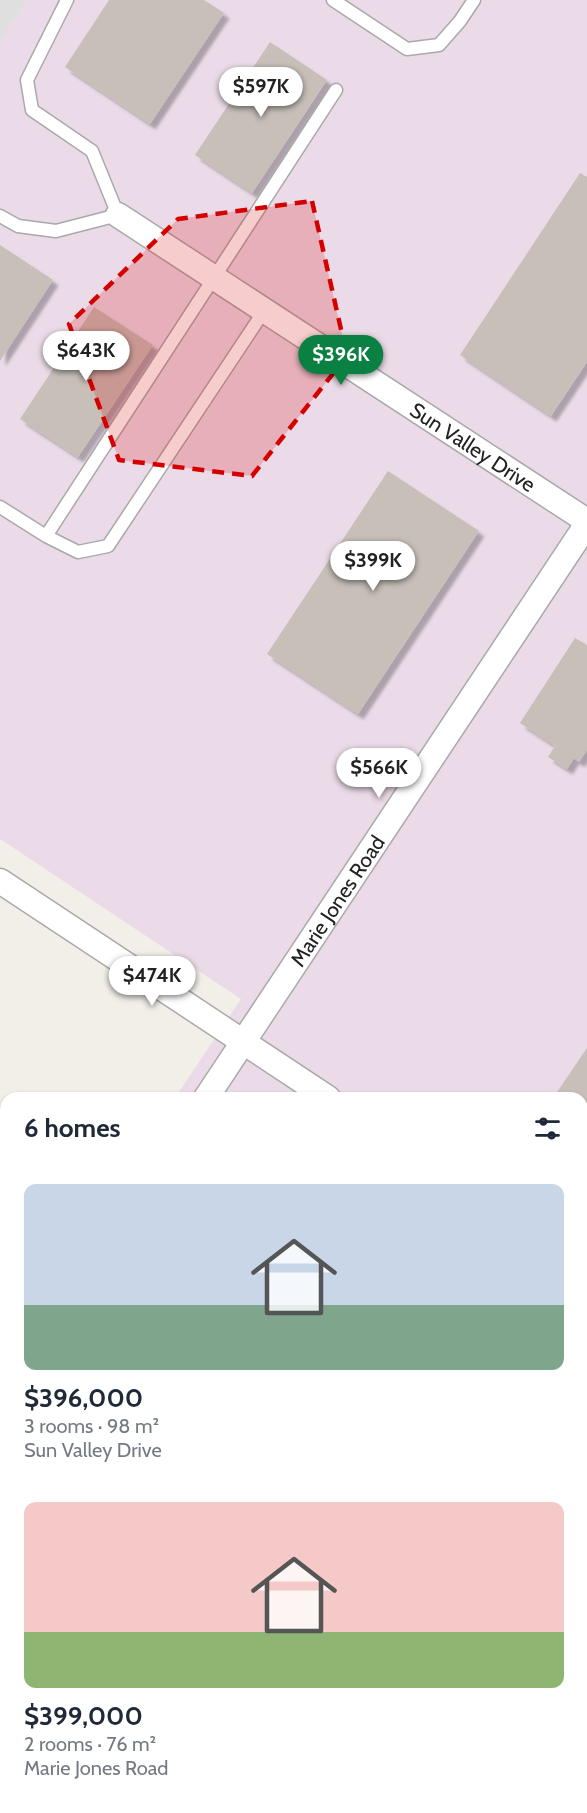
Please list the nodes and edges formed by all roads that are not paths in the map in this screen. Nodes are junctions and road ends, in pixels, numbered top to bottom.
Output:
1 (67, 0) edge
2 (333, 0) edge
3 (474, 0) edge
4 (336, 90) dead end
5 (118, 215) junction
6 (0, 216) edge
7 (214, 278) junction
8 (264, 310) junction
9 (0, 507) edge
10 (587, 523) edge
11 (46, 536) junction
12 (0, 881) edge
13 (242, 1042) junction
14 (210, 1092) edge
15 (313, 1092) edge

1 - 5 lane
2 - 3 lane
4 - 7 lane
5 - 6 lane
5 - 7 street, Sun Valley Drive
7 - 8 street, Sun Valley Drive
7 - 11 lane
8 - 10 street, Sun Valley Drive
8 - 11 lane
9 - 11 lane
10 - 13 street, Marie Jones Road
12 - 13 street
13 - 14 street, Marie Jones Road
13 - 15 street

